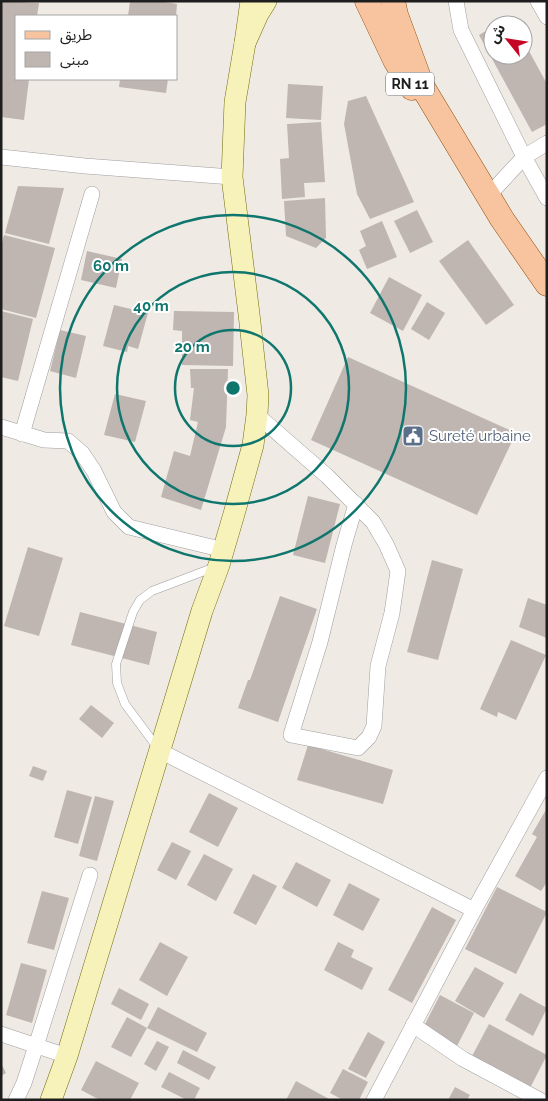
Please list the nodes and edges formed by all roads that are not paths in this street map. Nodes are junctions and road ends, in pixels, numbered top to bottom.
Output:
1 (367, 1) edge
2 (393, 1) edge
3 (457, 1) edge
4 (538, 1) edge
5 (261, 4) edge
6 (547, 17) edge
7 (547, 143) edge
8 (1, 156) edge
9 (524, 157) junction
10 (466, 159) junction
11 (232, 177) junction
12 (92, 194) dead end
13 (488, 196) junction
14 (547, 198) edge
15 (547, 284) edge
16 (257, 415) junction
17 (1, 426) edge
18 (22, 434) junction
19 (356, 504) junction
20 (221, 558) junction
21 (160, 752) junction
22 (547, 778) edge
23 (90, 875) dead end
24 (474, 910) junction
25 (413, 1025) junction
26 (1, 1034) edge
27 (36, 1046) junction
28 (67, 1056) junction
29 (16, 1100) edge
30 (51, 1100) edge
31 (374, 1100) edge
32 (540, 1100) edge

1 - 10 main road, RN 11
2 - 10 main road, RN 11
3 - 9 street
4 - 6 street
5 - 11 main road
7 - 9 street
8 - 11 street
9 - 13 street
9 - 14 street
10 - 13 main road, RN 11
11 - 16 main road
12 - 18 street
13 - 15 main road, RN 11
16 - 19 street
16 - 20 main road
17 - 18 street
18 - 20 street
19 - 19 street
20 - 21 main road
20 - 21 lane
21 - 24 street
21 - 28 main road
22 - 24 street
23 - 27 street
24 - 25 street
25 - 31 street
25 - 32 street
26 - 27 street
27 - 28 street
27 - 29 street
28 - 30 main road

